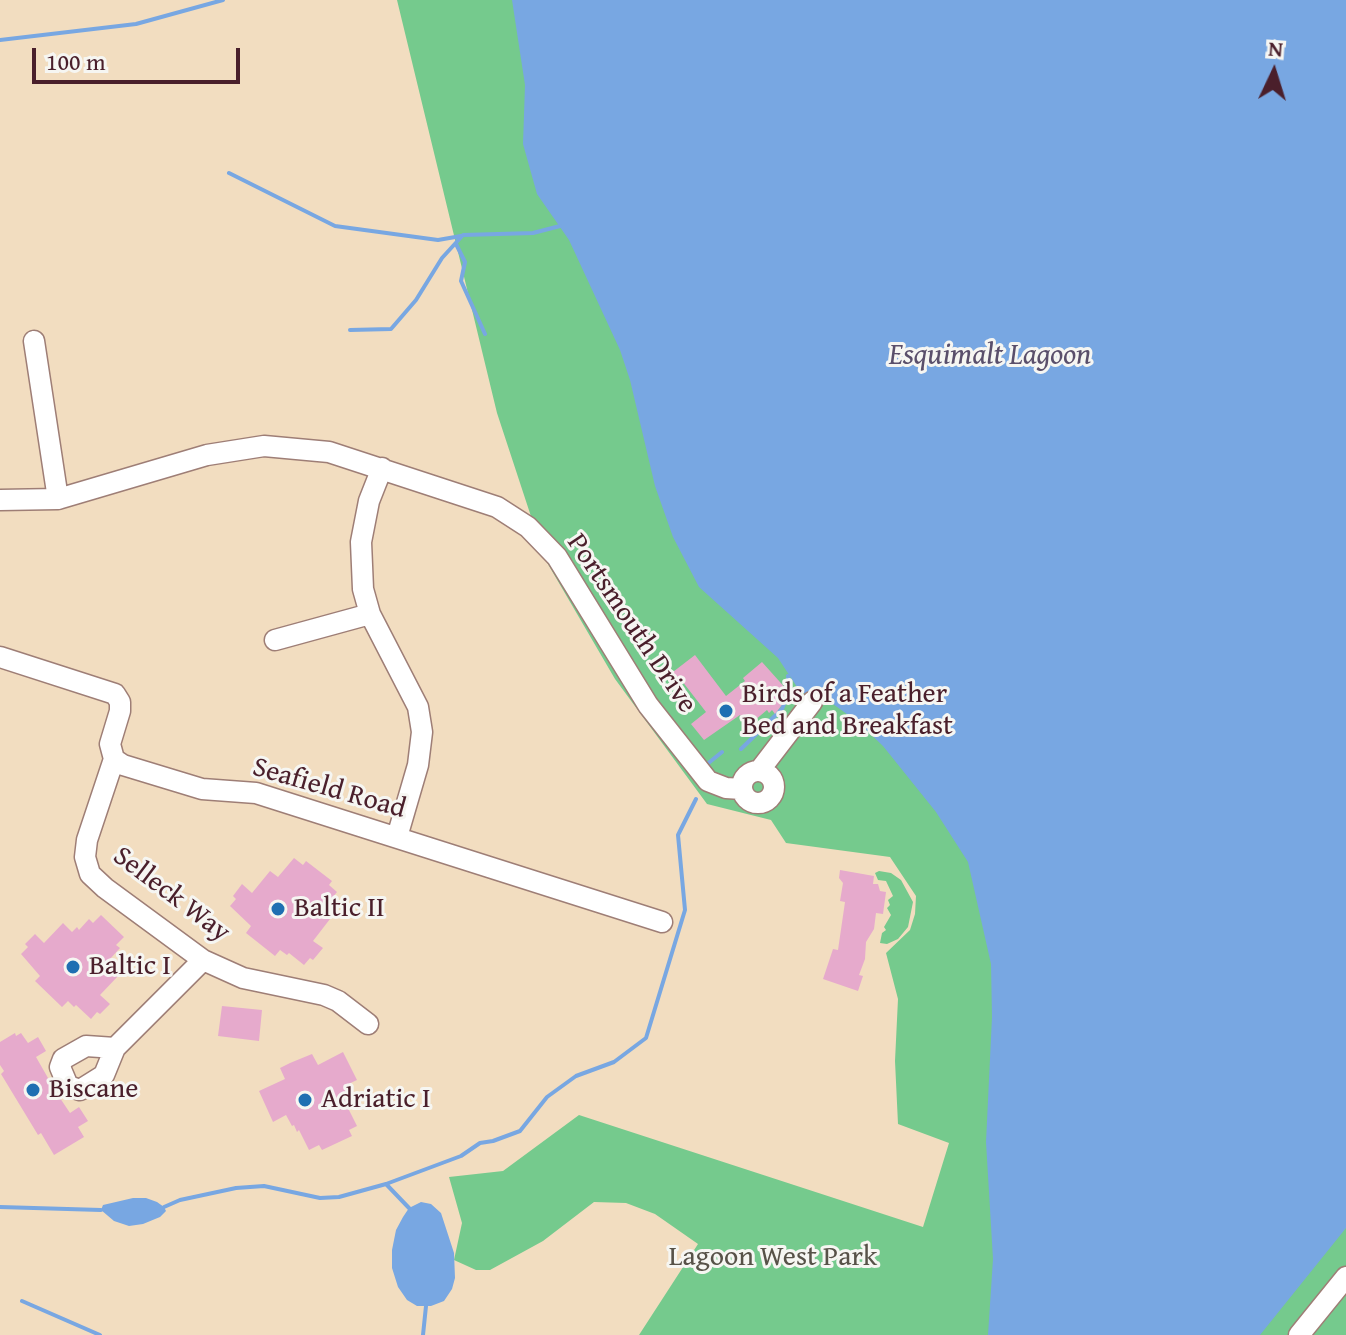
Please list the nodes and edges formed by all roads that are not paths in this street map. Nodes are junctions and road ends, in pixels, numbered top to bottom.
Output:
1 (34, 341) dead end
2 (382, 468) junction
3 (58, 499) junction
4 (0, 500) edge
5 (370, 614) junction
6 (275, 640) dead end
7 (0, 657) edge
8 (812, 702) dead end
9 (114, 759) junction
10 (759, 771) junction
11 (742, 789) junction
12 (397, 837) junction
13 (662, 922) dead end
14 (203, 960) junction
15 (368, 1024) dead end
16 (115, 1048) dead end
17 (1346, 1277) edge
18 (1299, 1335) edge

1 - 3 street
2 - 3 street, Portsmouth Drive
2 - 5 street
2 - 11 street, Portsmouth Drive
3 - 4 street, Portsmouth Drive
5 - 6 street
5 - 12 street
7 - 9 street
8 - 10 street
9 - 12 street, Seafield Road
9 - 14 street, Selleck Way
10 - 11 street
10 - 11 street
12 - 13 street, Seafield Road
14 - 15 street, Selleck Way
14 - 16 street
17 - 18 street

